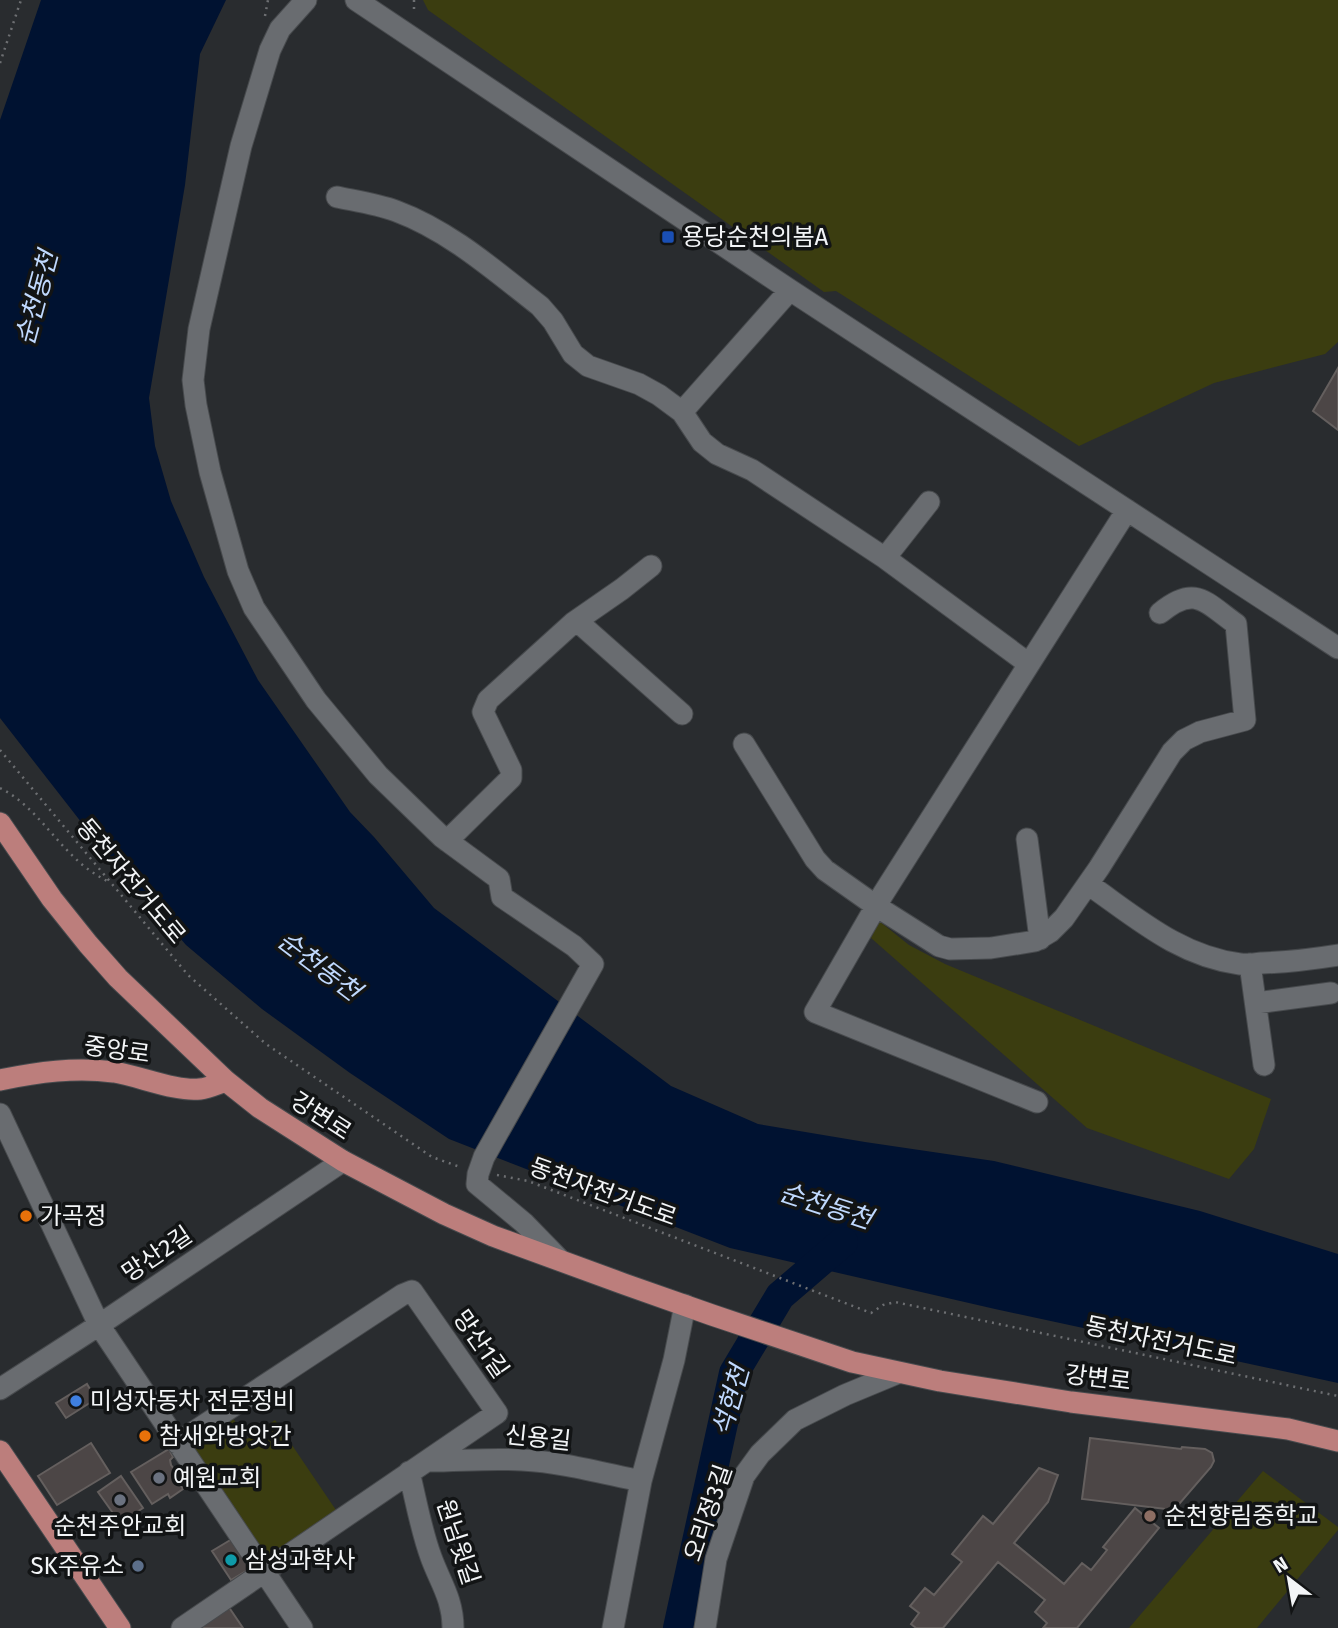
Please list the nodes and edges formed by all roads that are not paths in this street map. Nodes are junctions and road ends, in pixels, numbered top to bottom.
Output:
1 (306, 0) edge
2 (356, 0) edge
3 (337, 197) dead end
4 (790, 290) junction
5 (682, 412) junction
6 (929, 502) dead end
7 (1128, 510) junction
8 (885, 558) junction
9 (651, 566) dead end
10 (1160, 612) dead end
11 (577, 621) junction
12 (1338, 648) edge
13 (1029, 664) junction
14 (682, 714) dead end
15 (744, 744) dead end
16 (0, 823) edge
17 (1027, 838) dead end
18 (447, 841) junction
19 (1088, 884) junction
20 (876, 906) junction
21 (1040, 939) junction
22 (1338, 956) edge
23 (1250, 964) junction
24 (1331, 993) dead end
25 (1256, 1003) junction
26 (1264, 1065) dead end
27 (0, 1080) edge
28 (226, 1080) junction
29 (1037, 1102) dead end
30 (0, 1114) edge
31 (342, 1161) junction
32 (559, 1259) junction
33 (685, 1305) junction
34 (99, 1325) junction
35 (898, 1373) junction
36 (0, 1389) edge
37 (1338, 1441) edge
38 (177, 1443) junction
39 (0, 1451) edge
40 (429, 1461) junction
41 (409, 1472) junction
42 (640, 1481) junction
43 (265, 1573) junction
44 (120, 1628) edge
45 (182, 1628) edge
46 (302, 1628) edge
47 (453, 1628) edge
48 (613, 1628) edge
49 (705, 1628) edge

1 - 18 street
2 - 4 street
3 - 5 street
4 - 5 street
4 - 7 street
5 - 8 street
6 - 8 street
7 - 12 street
7 - 13 street
8 - 13 street
9 - 11 street
10 - 19 street
11 - 14 street
11 - 18 street
13 - 20 street
15 - 20 street
16 - 28 main road, 강변로
17 - 21 street
18 - 32 street
19 - 21 street
19 - 23 street
20 - 21 street
20 - 29 street
22 - 23 street
23 - 25 street
24 - 25 street
25 - 26 street
27 - 28 main road, 중앙로
28 - 31 main road, 강변로
30 - 34 street
31 - 32 main road, 강변로
31 - 34 street, 망산2길
32 - 33 main road, 강변로
33 - 35 main road, 강변로
33 - 42 street
34 - 36 street, 망산2길
34 - 38 street
35 - 37 main road, 강변로
35 - 49 street, 오리정3길
38 - 40 street, 망산1길
38 - 43 street
39 - 44 main road
40 - 41 street, 망산1길
40 - 42 street, 신용길
41 - 43 street, 망산1길
41 - 47 street, 원님윗길
42 - 48 street
43 - 45 street, 망산1길
43 - 46 street

